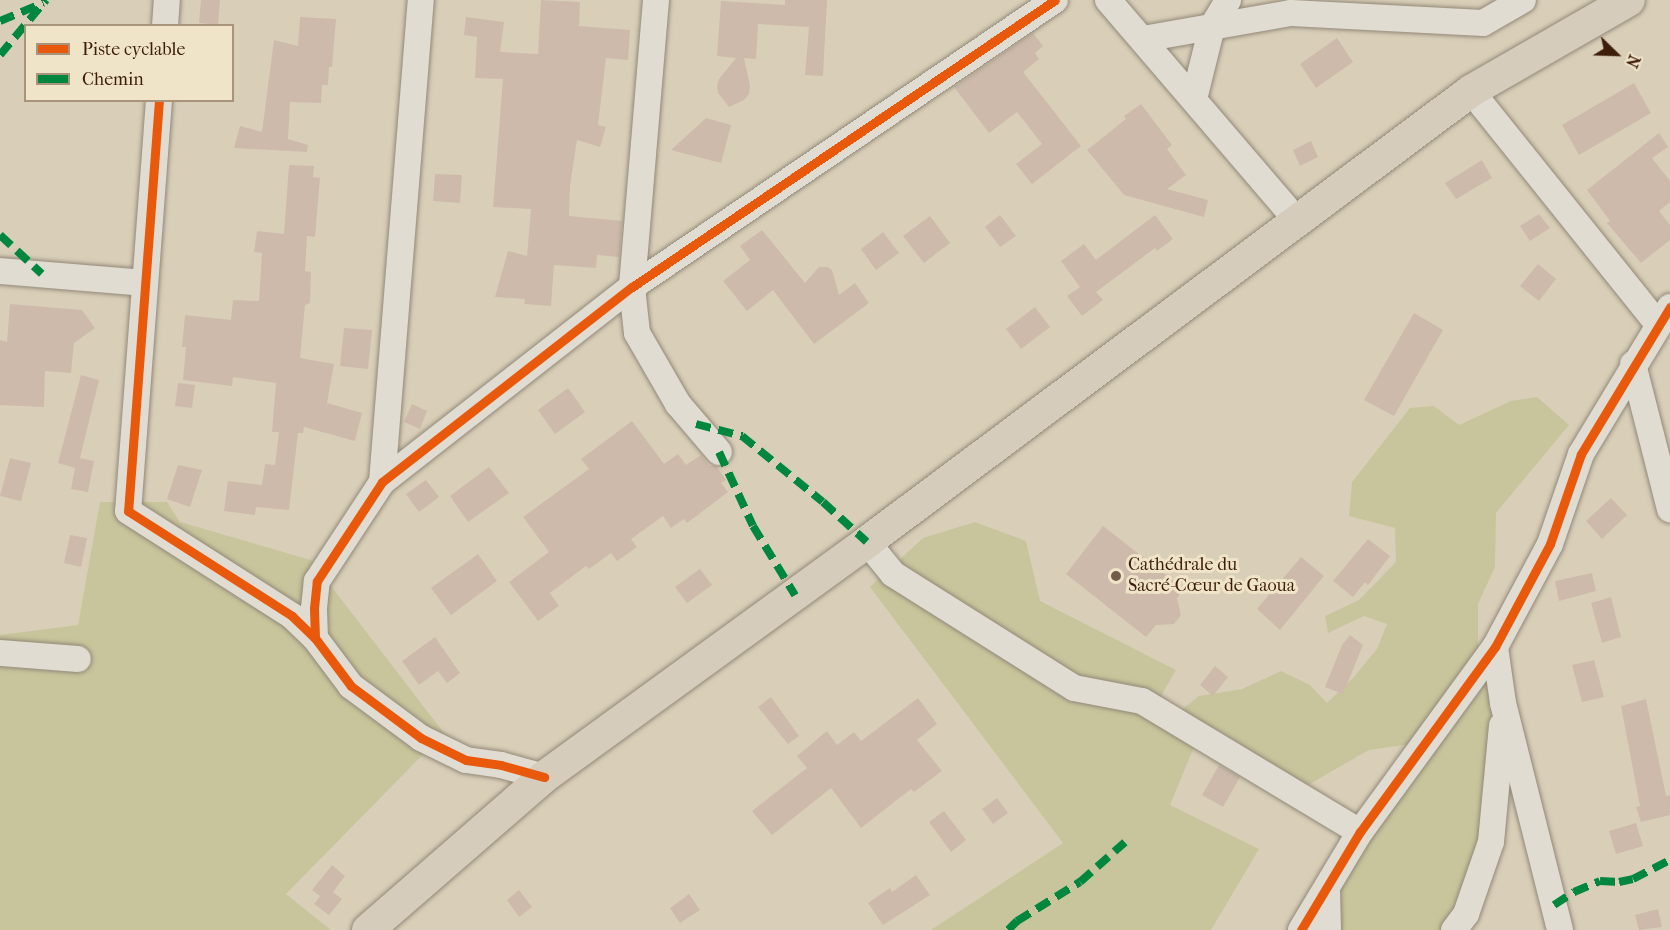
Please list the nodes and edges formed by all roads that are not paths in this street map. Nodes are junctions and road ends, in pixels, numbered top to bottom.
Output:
1 (167, 0) edge
2 (421, 0) edge
3 (656, 0) edge
4 (1054, 0) edge
5 (1107, 0) edge
6 (1228, 0) edge
7 (1522, 0) edge
8 (1626, 1) edge
9 (165, 24) edge
10 (1212, 27) junction
11 (1143, 39) junction
12 (1470, 91) junction
13 (1194, 99) junction
14 (159, 102) edge
15 (1298, 222) junction
16 (0, 271) edge
17 (146, 283) junction
18 (632, 287) junction
19 (1664, 316) edge
20 (1633, 364) junction
21 (719, 452) dead end
22 (382, 482) junction
23 (1670, 509) edge
24 (867, 542) junction
25 (315, 638) junction
26 (1495, 647) junction
27 (0, 654) edge
28 (78, 659) dead end
29 (1503, 703) junction
30 (544, 777) junction
31 (1360, 832) junction
32 (1327, 889) junction
33 (368, 930) edge
34 (1301, 930) edge
35 (1328, 930) edge
36 (1454, 930) edge
37 (1560, 930) edge

1 - 9 street
2 - 22 street
3 - 18 street
4 - 18 street
5 - 11 street
6 - 10 street
7 - 10 street
8 - 12 main road
10 - 11 street
10 - 13 street
11 - 13 street
12 - 15 main road
12 - 19 street
13 - 15 street
14 - 17 street
15 - 24 main road
16 - 17 street
17 - 25 street
18 - 21 street
18 - 22 street
19 - 20 street
20 - 23 street
20 - 26 street
22 - 25 street
24 - 30 main road
24 - 31 street
25 - 30 street
26 - 29 street
26 - 31 street
27 - 28 street
29 - 36 street
29 - 37 street
30 - 33 main road
31 - 32 street
32 - 34 street
32 - 35 street

